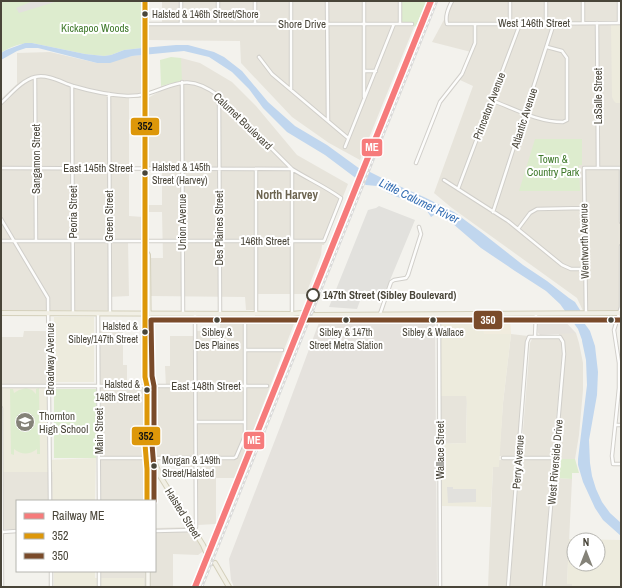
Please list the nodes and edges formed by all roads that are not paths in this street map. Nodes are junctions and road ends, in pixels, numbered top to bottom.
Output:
1 (145, 1) edge
2 (181, 1) edge
3 (218, 1) edge
4 (254, 1) edge
5 (291, 1) edge
6 (328, 1) edge
7 (364, 1) edge
8 (400, 1) edge
9 (452, 1) edge
10 (510, 1) edge
11 (546, 1) edge
12 (583, 1) edge
13 (619, 1) edge
14 (546, 23) junction
15 (554, 23) junction
16 (583, 23) junction
17 (597, 23) junction
18 (620, 23) edge
19 (145, 24) junction
20 (181, 24) junction
21 (218, 24) junction
22 (255, 24) junction
23 (291, 24) junction
24 (328, 24) junction
25 (364, 24) junction
26 (394, 24) junction
27 (400, 24) junction
28 (412, 24) dead end
29 (476, 24) junction
30 (510, 24) junction
31 (520, 24) junction
32 (546, 47) junction
33 (260, 57) dead end
34 (364, 71) junction
35 (376, 71) junction
36 (35, 77) junction
37 (182, 82) junction
38 (72, 86) junction
39 (291, 90) junction
40 (109, 94) junction
41 (145, 95) junction
42 (219, 96) junction
43 (364, 100) junction
44 (492, 100) junction
45 (1, 102) edge
46 (525, 114) junction
47 (328, 121) junction
48 (348, 138) junction
49 (345, 147) dead end
50 (416, 164) dead end
51 (1, 168) edge
52 (36, 168) junction
53 (73, 168) junction
54 (110, 168) junction
55 (146, 168) junction
56 (182, 168) junction
57 (219, 168) junction
58 (256, 168) junction
59 (292, 168) junction
60 (598, 168) junction
61 (621, 168) edge
62 (444, 180) dead end
63 (458, 189) junction
64 (584, 208) junction
65 (493, 212) junction
66 (1, 221) edge
67 (621, 222) edge
68 (419, 227) dead end
69 (518, 230) junction
70 (1, 241) edge
71 (14, 241) junction
72 (36, 241) junction
73 (73, 241) junction
74 (109, 241) junction
75 (146, 241) junction
76 (182, 241) junction
77 (219, 241) junction
78 (256, 241) junction
79 (292, 241) junction
80 (324, 241) joint
81 (621, 246) edge
82 (584, 269) junction
83 (1, 313) edge
84 (183, 313) junction
85 (195, 313) junction
86 (220, 313) junction
87 (256, 313) junction
88 (585, 313) junction
89 (620, 313) edge
90 (49, 314) junction
91 (73, 314) junction
92 (98, 314) junction
93 (110, 314) junction
94 (146, 314) junction
95 (245, 314) junction
96 (292, 314) junction
97 (301, 314) tunnel mouth
98 (315, 314) tunnel mouth
99 (380, 314) junction
100 (439, 314) junction
101 (536, 314) junction
102 (535, 337) junction
103 (245, 350) junction
104 (282, 350) dead end
105 (619, 350) edge
106 (1, 386) edge
107 (50, 386) junction
108 (99, 386) junction
109 (147, 386) junction
110 (195, 386) junction
111 (245, 386) junction
112 (267, 386) dead end
113 (620, 388) edge
114 (1, 408) edge
115 (196, 422) junction
116 (245, 422) junction
117 (615, 425) junction
118 (621, 425) edge
119 (147, 429) junction
120 (152, 457) junction
121 (99, 458) junction
122 (146, 458) junction
123 (196, 458) junction
124 (503, 458) dead end
125 (518, 458) junction
126 (555, 458) junction
127 (1, 459) edge
128 (621, 464) edge
129 (147, 469) junction
130 (50, 500) edge
131 (99, 500) edge
132 (148, 500) edge
133 (194, 530) junction
134 (16, 531) edge
135 (156, 531) edge
136 (2, 532) edge
137 (207, 551) tunnel mouth
138 (215, 564) tunnel mouth
139 (51, 572) edge
140 (99, 572) edge
141 (148, 572) edge
142 (2, 587) edge
143 (51, 587) edge
144 (100, 587) edge
145 (148, 587) edge
146 (229, 587) edge
147 (440, 587) edge
148 (508, 587) edge
149 (544, 587) edge

1 - 19 main road, Halsted Street
2 - 20 street
3 - 21 street
4 - 22 street
5 - 23 street
6 - 24 street
7 - 25 street
8 - 27 street
9 - 29 street, West 146th Street
10 - 30 street
11 - 14 street
12 - 16 street
13 - 18 street
14 - 15 street, West 146th Street
14 - 31 street, West 146th Street
15 - 16 street, West 146th Street
15 - 32 street, Atlantic Avenue
16 - 17 street, West 146th Street
17 - 18 street, West 146th Street
17 - 60 street, LaSalle Street
19 - 20 street, Shore Drive
19 - 41 main road, Halsted Street
20 - 21 street, Shore Drive
21 - 22 street, Shore Drive
22 - 23 street, Shore Drive
23 - 24 street, Shore Drive
23 - 39 street
24 - 25 street, Shore Drive
24 - 47 street
25 - 26 street, Shore Drive
25 - 34 street
26 - 27 street, Shore Drive
26 - 35 street
27 - 28 street, Shore Drive
29 - 30 street, West 146th Street
29 - 50 street
30 - 31 street, West 146th Street
31 - 44 street, Princeton Avenue
32 - 46 street, Atlantic Avenue
32 - 46 street
33 - 39 street
34 - 35 street
34 - 43 street
35 - 43 street
36 - 38 street, Calumet Boulevard
36 - 45 street
36 - 52 street, Sangamon Street
37 - 41 street, Calumet Boulevard
37 - 42 street, Calumet Boulevard
37 - 56 street, Union Avenue
38 - 40 street, Calumet Boulevard
38 - 53 street, Peoria Street
39 - 47 street
40 - 41 street, Calumet Boulevard
40 - 54 street, Green Street
41 - 55 main road, Halsted Street
42 - 57 street, Des Plaines Street
42 - 59 street, Calumet Boulevard
43 - 48 street
44 - 46 street
44 - 63 street, Princeton Avenue
46 - 65 street, Atlantic Avenue
47 - 48 street
48 - 49 street
51 - 52 street, East 145th Street
52 - 53 street, East 145th Street
52 - 72 street, Sangamon Street
53 - 54 street, East 145th Street
53 - 73 street, Peoria Street
54 - 55 street, East 145th Street
54 - 74 street, Green Street
55 - 56 street, East 145th Street
55 - 75 main road, Halsted Street
56 - 57 street, East 145th Street
56 - 76 street, Union Avenue
57 - 58 street, East 145th Street
57 - 77 street, Des Plaines Street
58 - 59 street, East 145th Street
58 - 78 street
59 - 79 street
59 - 80 street, Calumet Boulevard
60 - 61 street
60 - 64 street, Wentworth Avenue
61 - 67 street
62 - 63 street
63 - 65 street
64 - 69 street
64 - 82 street, Wentworth Avenue
65 - 69 street
66 - 71 street, Broadway Avenue
68 - 99 street
69 - 82 street
70 - 71 street, 146th Street
71 - 72 street, 146th Street
71 - 90 street, Broadway Avenue
72 - 73 street, 146th Street
73 - 74 street, 146th Street
73 - 91 street, Peoria Street
74 - 75 street, 146th Street
74 - 93 street, Green Street
75 - 76 street, 146th Street
75 - 94 main road, Halsted Street
76 - 77 street, 146th Street
76 - 84 street, Union Avenue
77 - 78 street, 146th Street
77 - 86 street, Des Plaines Street
78 - 79 street, 146th Street
78 - 87 street
79 - 80 street, 146th Street
79 - 96 street
81 - 89 street
82 - 88 street, Wentworth Avenue
83 - 90 main road
84 - 85 main road
84 - 94 main road
85 - 86 main road
85 - 110 street
86 - 95 main road
87 - 95 main road
87 - 96 main road
88 - 89 main road
88 - 101 main road
89 - 105 street
90 - 91 main road
90 - 107 street, Broadway Avenue
91 - 92 main road
92 - 93 main road
92 - 108 street, Main Street
93 - 94 main road
94 - 109 main road, Halsted Street
95 - 103 street
96 - 97 main road
98 - 99 main road
99 - 100 main road
100 - 101 main road
100 - 147 street, Wallace Street
101 - 102 street
102 - 125 street, Perry Avenue
102 - 126 street, West Riverside Drive
103 - 104 street
103 - 111 street
105 - 113 street
106 - 107 street, East 148th Street
107 - 108 street, East 148th Street
107 - 130 street, Broadway Avenue
108 - 109 street, East 148th Street
108 - 121 street, Main Street
109 - 110 street, East 148th Street
109 - 119 main road, Halsted Street
110 - 111 street, East 148th Street
110 - 115 street
111 - 112 street, East 148th Street
111 - 116 street
113 - 117 street
114 - 127 street
115 - 116 street
115 - 123 street
116 - 123 street
117 - 118 street
117 - 128 street
119 - 120 main road, Halsted Street
119 - 122 street
120 - 122 street
120 - 123 street
120 - 129 street
120 - 133 main road, Halsted Street
121 - 122 street
121 - 131 street, Main Street
122 - 129 street
123 - 133 street
124 - 125 street
125 - 126 street
125 - 148 street, Perry Avenue
126 - 149 street, West Riverside Drive
127 - 136 street
129 - 132 street
133 - 135 street
133 - 137 main road, Halsted Street
134 - 136 street
136 - 142 street
138 - 146 main road
139 - 143 street
140 - 144 street
141 - 145 street

